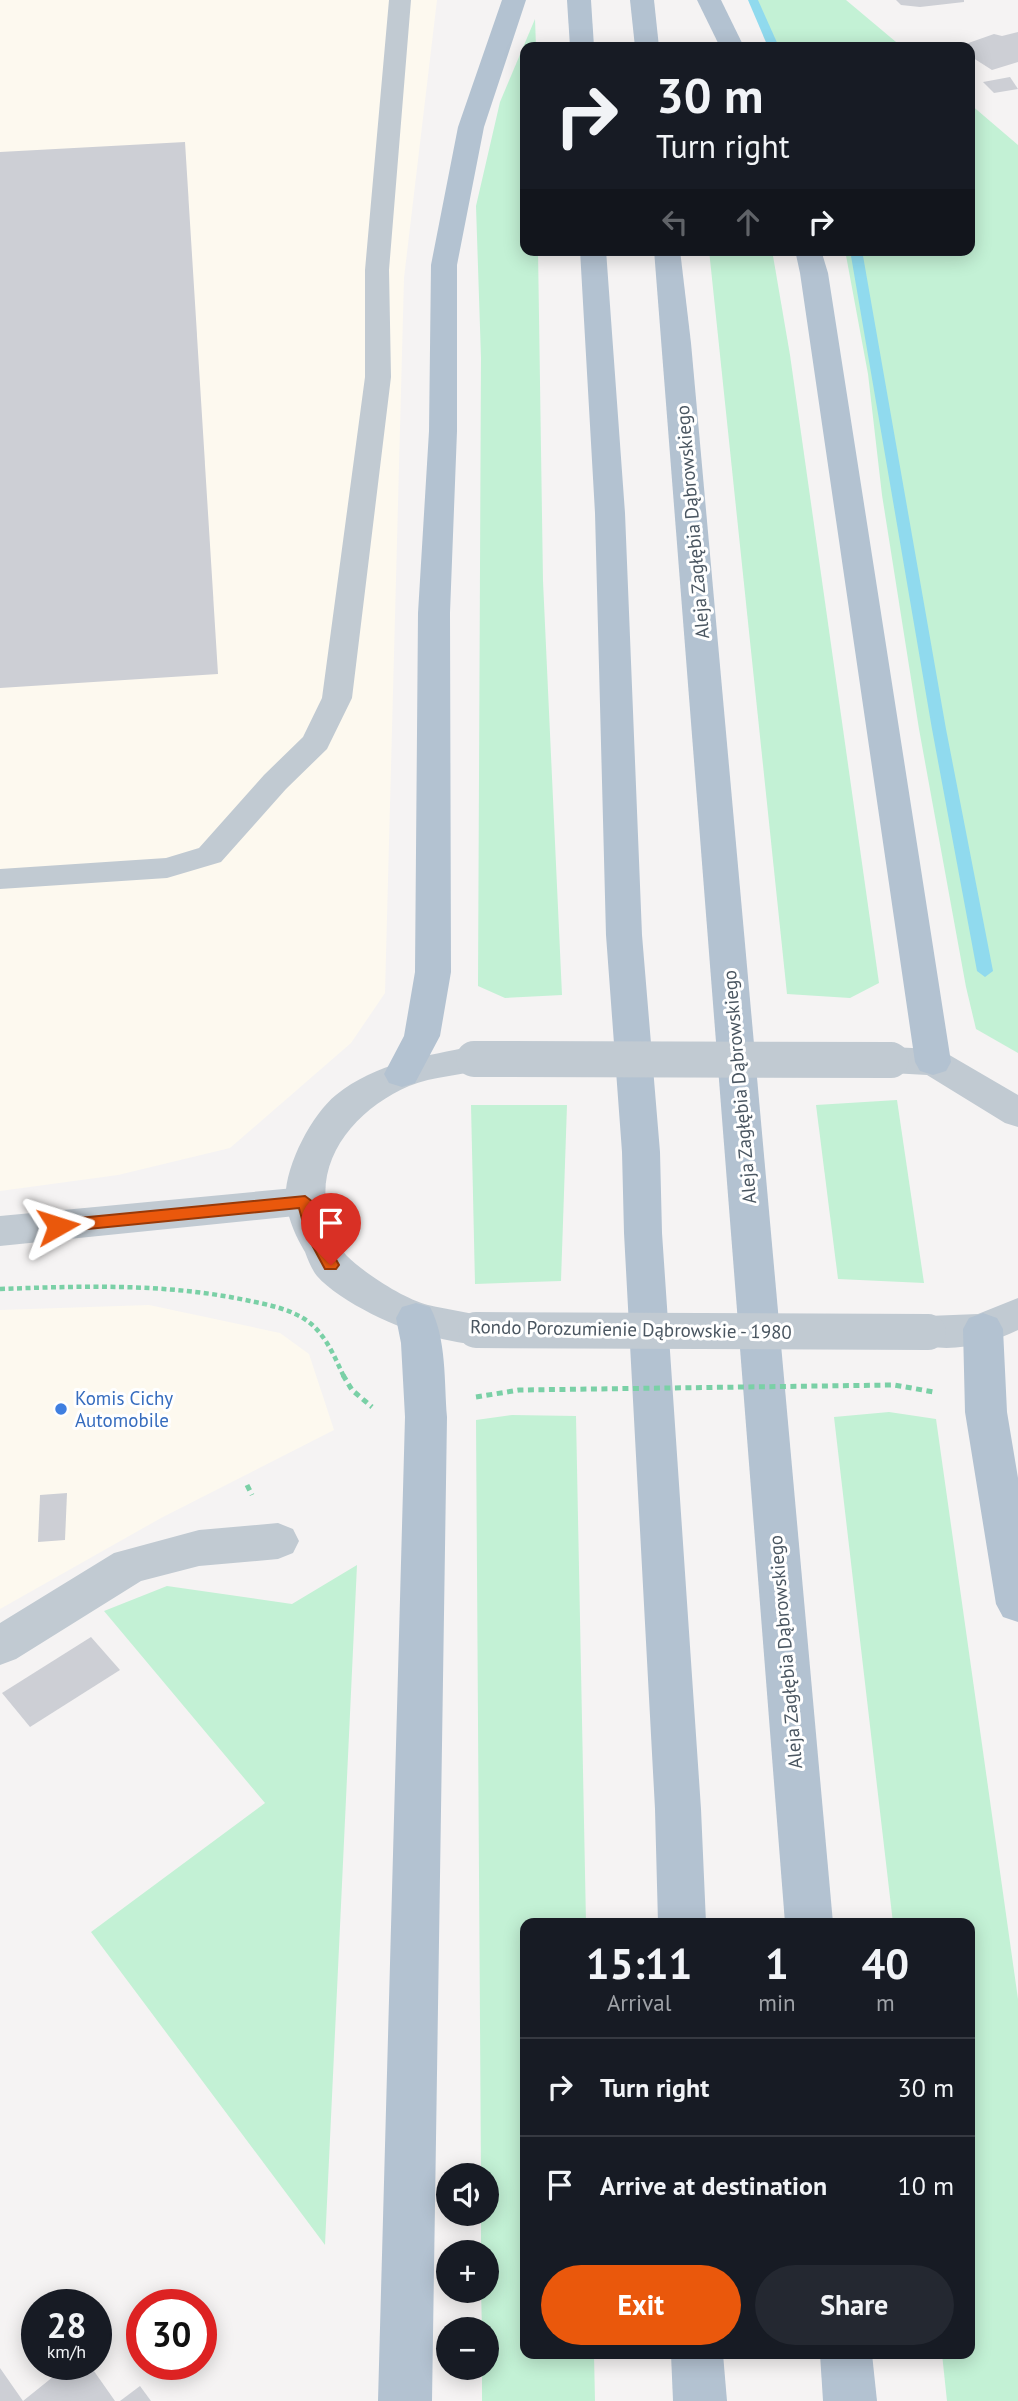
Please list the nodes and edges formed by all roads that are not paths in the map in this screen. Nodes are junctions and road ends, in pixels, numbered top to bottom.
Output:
1 (400, 0) edge
2 (514, 0) edge
3 (579, 0) edge
4 (642, 0) edge
5 (709, 0) edge
6 (582, 42) edge
7 (646, 42) edge
8 (730, 42) edge
9 (593, 256) edge
10 (668, 256) edge
11 (809, 256) edge
12 (0, 879) edge
13 (933, 1062) junction
14 (402, 1074) junction
15 (1018, 1113) edge
16 (305, 1202) junction
17 (0, 1231) edge
18 (416, 1318) junction
19 (1001, 1321) edge
20 (278, 1541) dead end
21 (1018, 1604) edge
22 (0, 1646) edge
23 (682, 1918) edge
24 (808, 1918) edge
25 (698, 2359) edge
26 (846, 2359) edge
27 (405, 2401) edge
28 (700, 2401) edge
29 (850, 2401) edge

1 - 12 lane
2 - 14 main road
3 - 6 main road
4 - 7 main road
5 - 8 main road
9 - 23 main road
10 - 24 main road, Aleja Zagłębia Dąbrowskiego
11 - 13 main road
13 - 14 street, Rondo Porozumienie Dąbrowskie - 1980, bridge
13 - 15 street, Rondo Porozumienie Dąbrowskie - 1980
14 - 16 street, Rondo Porozumienie Dąbrowskie - 1980
16 - 17 street
16 - 18 street, Rondo Porozumienie Dąbrowskie - 1980
18 - 19 street, Rondo Porozumienie Dąbrowskie - 1980, bridge
18 - 27 main road
19 - 21 main road
20 - 22 street
25 - 28 main road
26 - 29 main road

